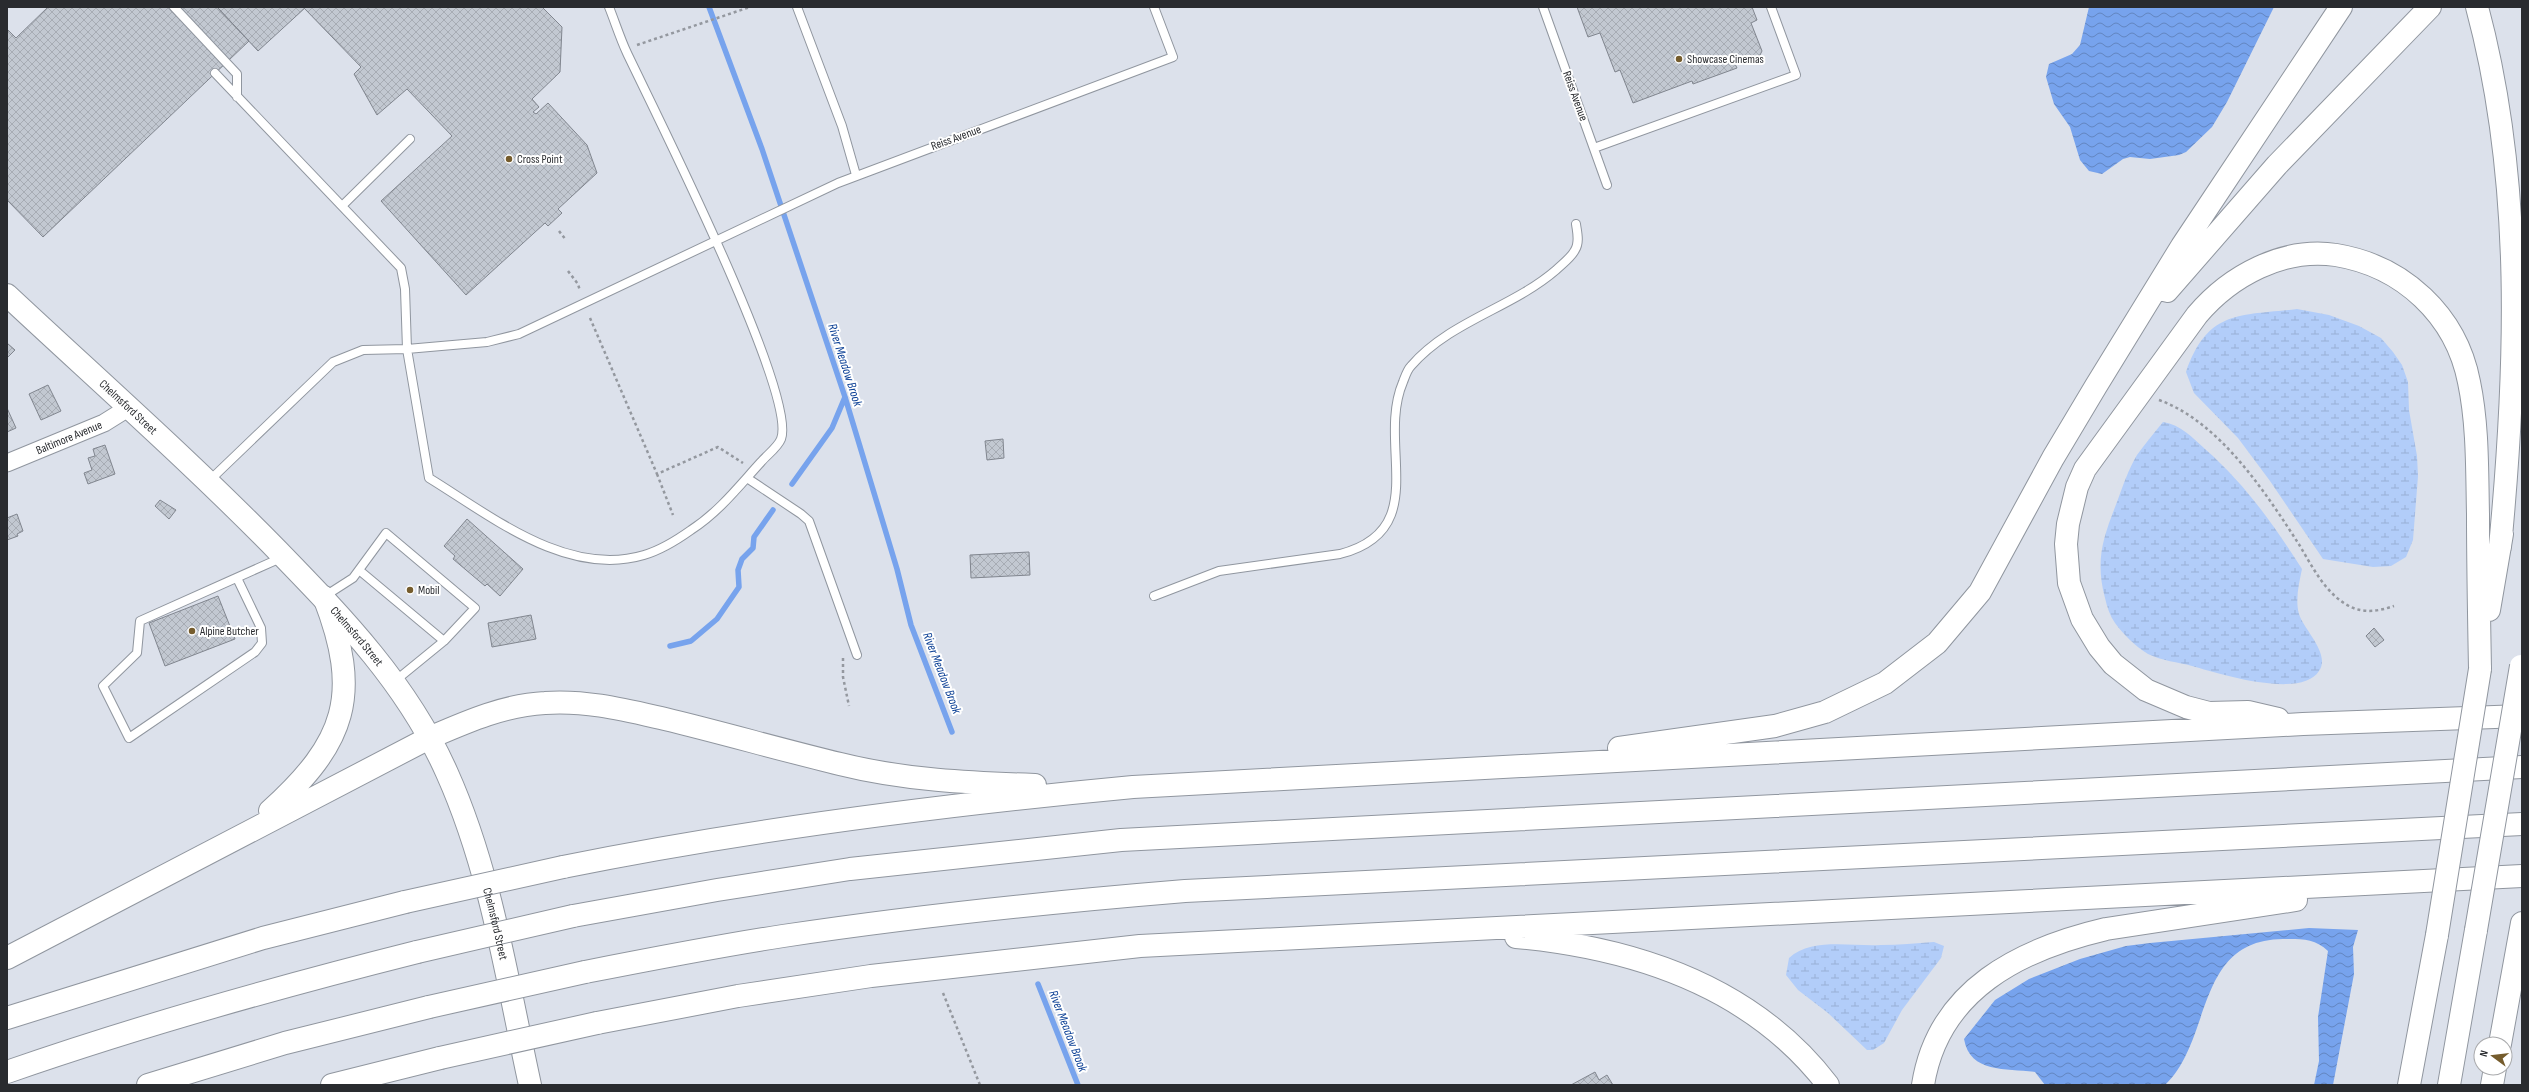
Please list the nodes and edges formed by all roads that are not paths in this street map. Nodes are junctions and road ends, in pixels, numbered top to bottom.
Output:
1 (174, 7) edge
2 (609, 7) edge
3 (797, 7) edge
4 (1154, 7) edge
5 (1543, 7) edge
6 (1771, 7) edge
7 (2340, 7) edge
8 (2430, 7) edge
9 (2479, 14) edge
10 (215, 73) dead end
11 (237, 97) junction
12 (410, 140) dead end
13 (1594, 148) junction
14 (856, 176) junction
15 (1607, 185) dead end
16 (342, 206) junction
17 (1576, 224) dead end
18 (717, 241) junction
19 (7, 295) edge
20 (407, 349) junction
21 (2096, 386) junction
22 (2522, 406) edge
23 (128, 408) junction
24 (7, 463) edge
25 (747, 478) junction
26 (210, 481) junction
27 (2500, 547) junction
28 (283, 557) junction
29 (359, 570) junction
30 (237, 578) junction
31 (1154, 596) dead end
32 (324, 597) junction
33 (444, 641) junction
34 (857, 656) dead end
35 (2521, 661) edge
36 (2480, 669) junction
37 (395, 682) junction
38 (2522, 716) edge
39 (2303, 724) junction
40 (429, 738) junction
41 (2522, 767) edge
42 (1470, 768) junction
43 (1132, 787) junction
44 (2522, 824) edge
45 (235, 837) junction
46 (2522, 876) edge
47 (2422, 881) junction
48 (2522, 926) edge
49 (1413, 931) junction
50 (7, 958) edge
51 (7, 1018) edge
52 (2501, 1036) edge
53 (440, 1058) junction
54 (7, 1072) edge
55 (148, 1085) edge
56 (332, 1085) edge
57 (373, 1085) edge
58 (530, 1085) edge
59 (1828, 1085) edge
60 (1923, 1085) edge
61 (2407, 1085) edge
62 (2448, 1085) edge

1 - 11 lane
2 - 18 lane
3 - 14 lane
4 - 14 lane, Reiss Avenue
5 - 13 lane, Reiss Avenue
6 - 13 lane
7 - 21 main road
8 - 21 main road
9 - 27 main road
10 - 11 lane
11 - 16 lane
12 - 16 lane
13 - 15 lane, Reiss Avenue
14 - 18 lane
16 - 20 lane
17 - 31 lane
18 - 20 lane
18 - 25 lane
19 - 23 main road, Chelmsford Street
20 - 25 lane
20 - 26 lane
21 - 42 main road
22 - 27 main road
23 - 24 street, Baltimore Avenue
23 - 26 main road, Chelmsford Street
25 - 34 lane
26 - 28 main road, Chelmsford Street
27 - 36 main road
28 - 30 lane
28 - 32 main road, Chelmsford Street
29 - 32 lane
29 - 33 lane
29 - 33 lane
30 - 30 lane
32 - 37 main road, Chelmsford Street
32 - 45 main road
33 - 37 lane
35 - 62 main road, bridge
36 - 39 main road
36 - 61 main road, bridge
37 - 40 main road, Chelmsford Street
38 - 39 main road
39 - 42 main road
40 - 43 main road
40 - 45 main road
40 - 58 main road, Chelmsford Street
41 - 54 main road, bridge
42 - 43 main road
43 - 51 main road, bridge
44 - 55 main road, bridge
45 - 50 main road
46 - 47 main road
47 - 49 main road
47 - 60 main road
48 - 52 main road
49 - 53 main road, bridge
49 - 59 main road
53 - 56 main road
53 - 57 main road

